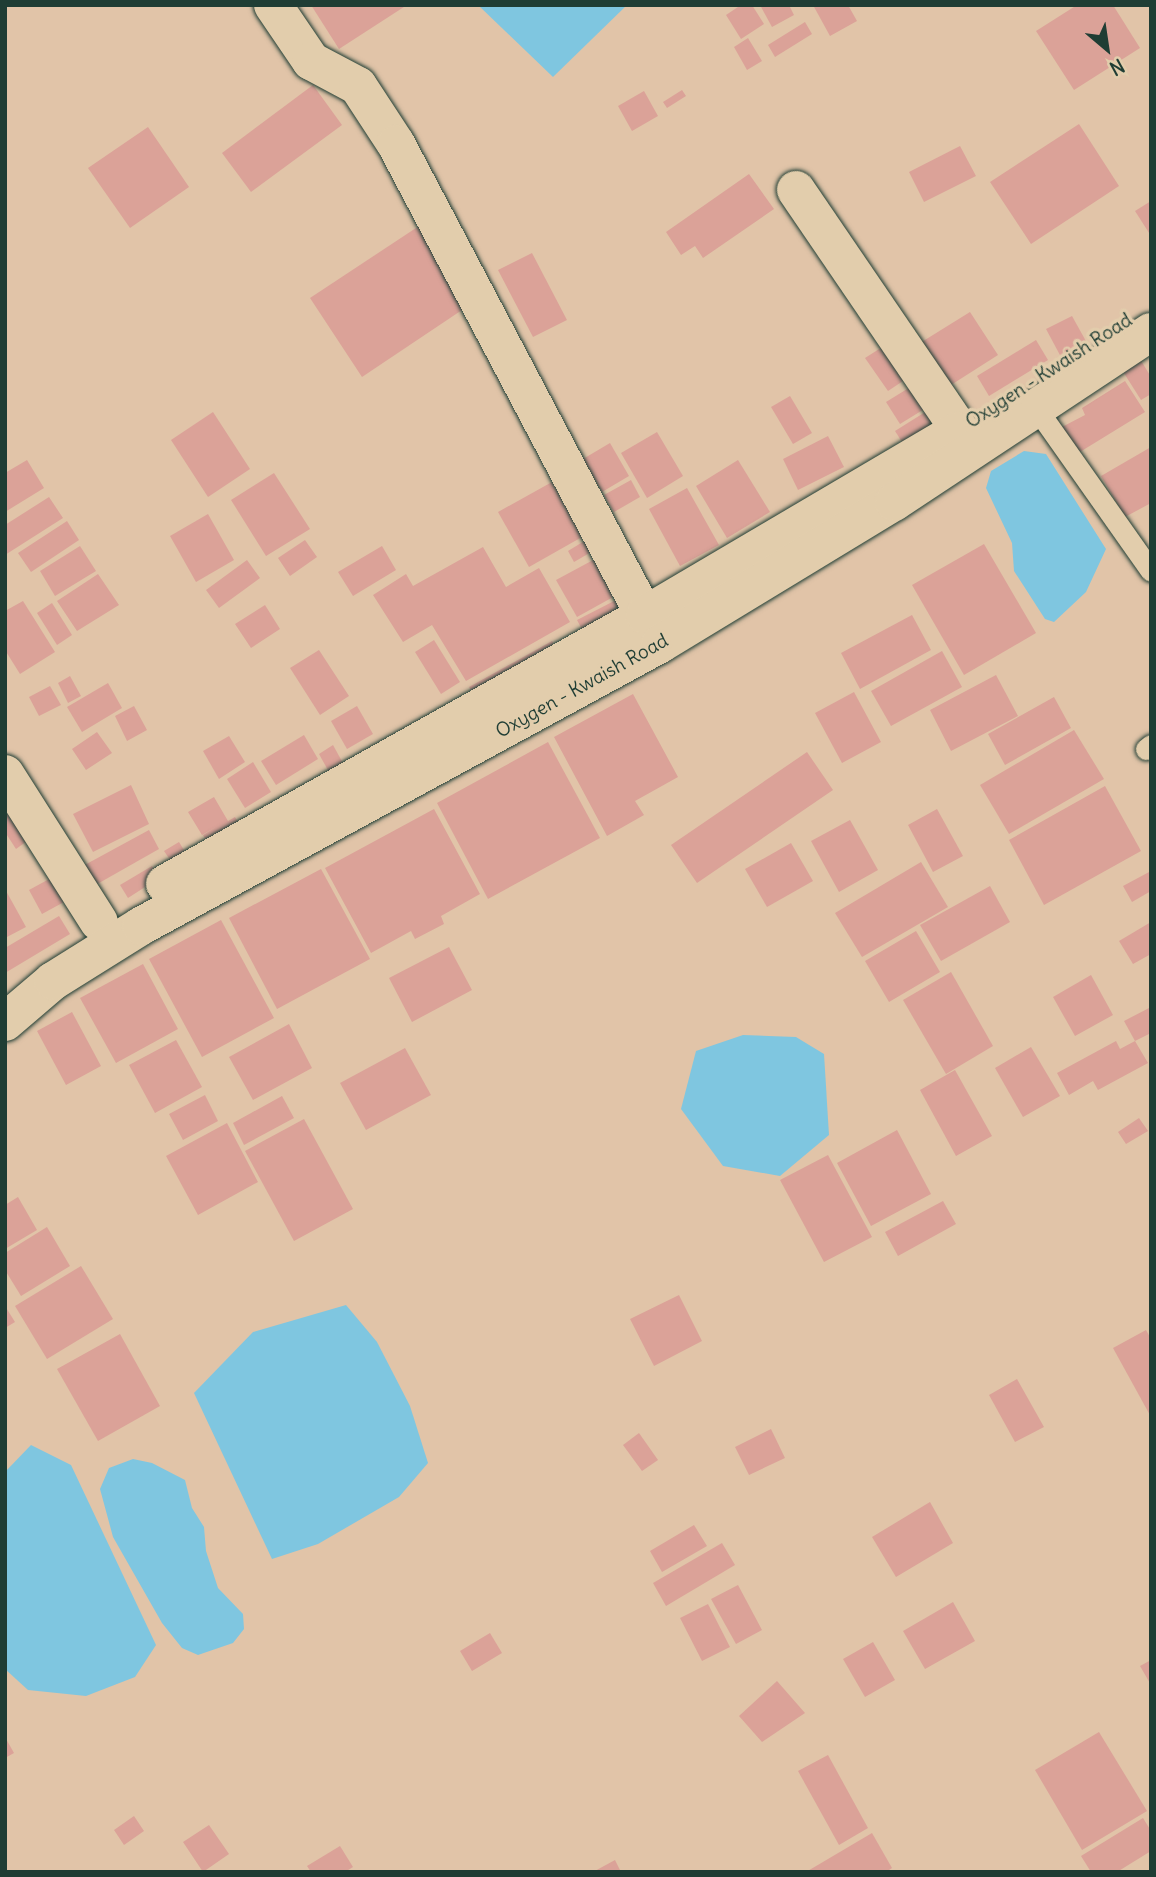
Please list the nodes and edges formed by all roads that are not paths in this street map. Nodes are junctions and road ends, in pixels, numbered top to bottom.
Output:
1 (273, 5) edge
2 (796, 190) dead end
3 (1151, 304) edge
4 (1151, 332) edge
5 (1036, 408) junction
6 (960, 429) junction
7 (1151, 571) edge
8 (652, 630) junction
9 (5, 774) edge
10 (99, 922) junction
11 (5, 989) edge
12 (5, 1022) edge

1 - 8 main road
2 - 6 main road
3 - 6 main road, Oxygen - Kwaish Road
4 - 5 main road, Oxygen - Kwaish Road
5 - 7 lane
5 - 8 main road, Oxygen - Kwaish Road
6 - 8 main road, Oxygen - Kwaish Road
8 - 10 main road, Oxygen - Kwaish Road
8 - 12 main road, Oxygen - Kwaish Road
9 - 10 main road
10 - 11 main road, Oxygen - Kwaish Road

